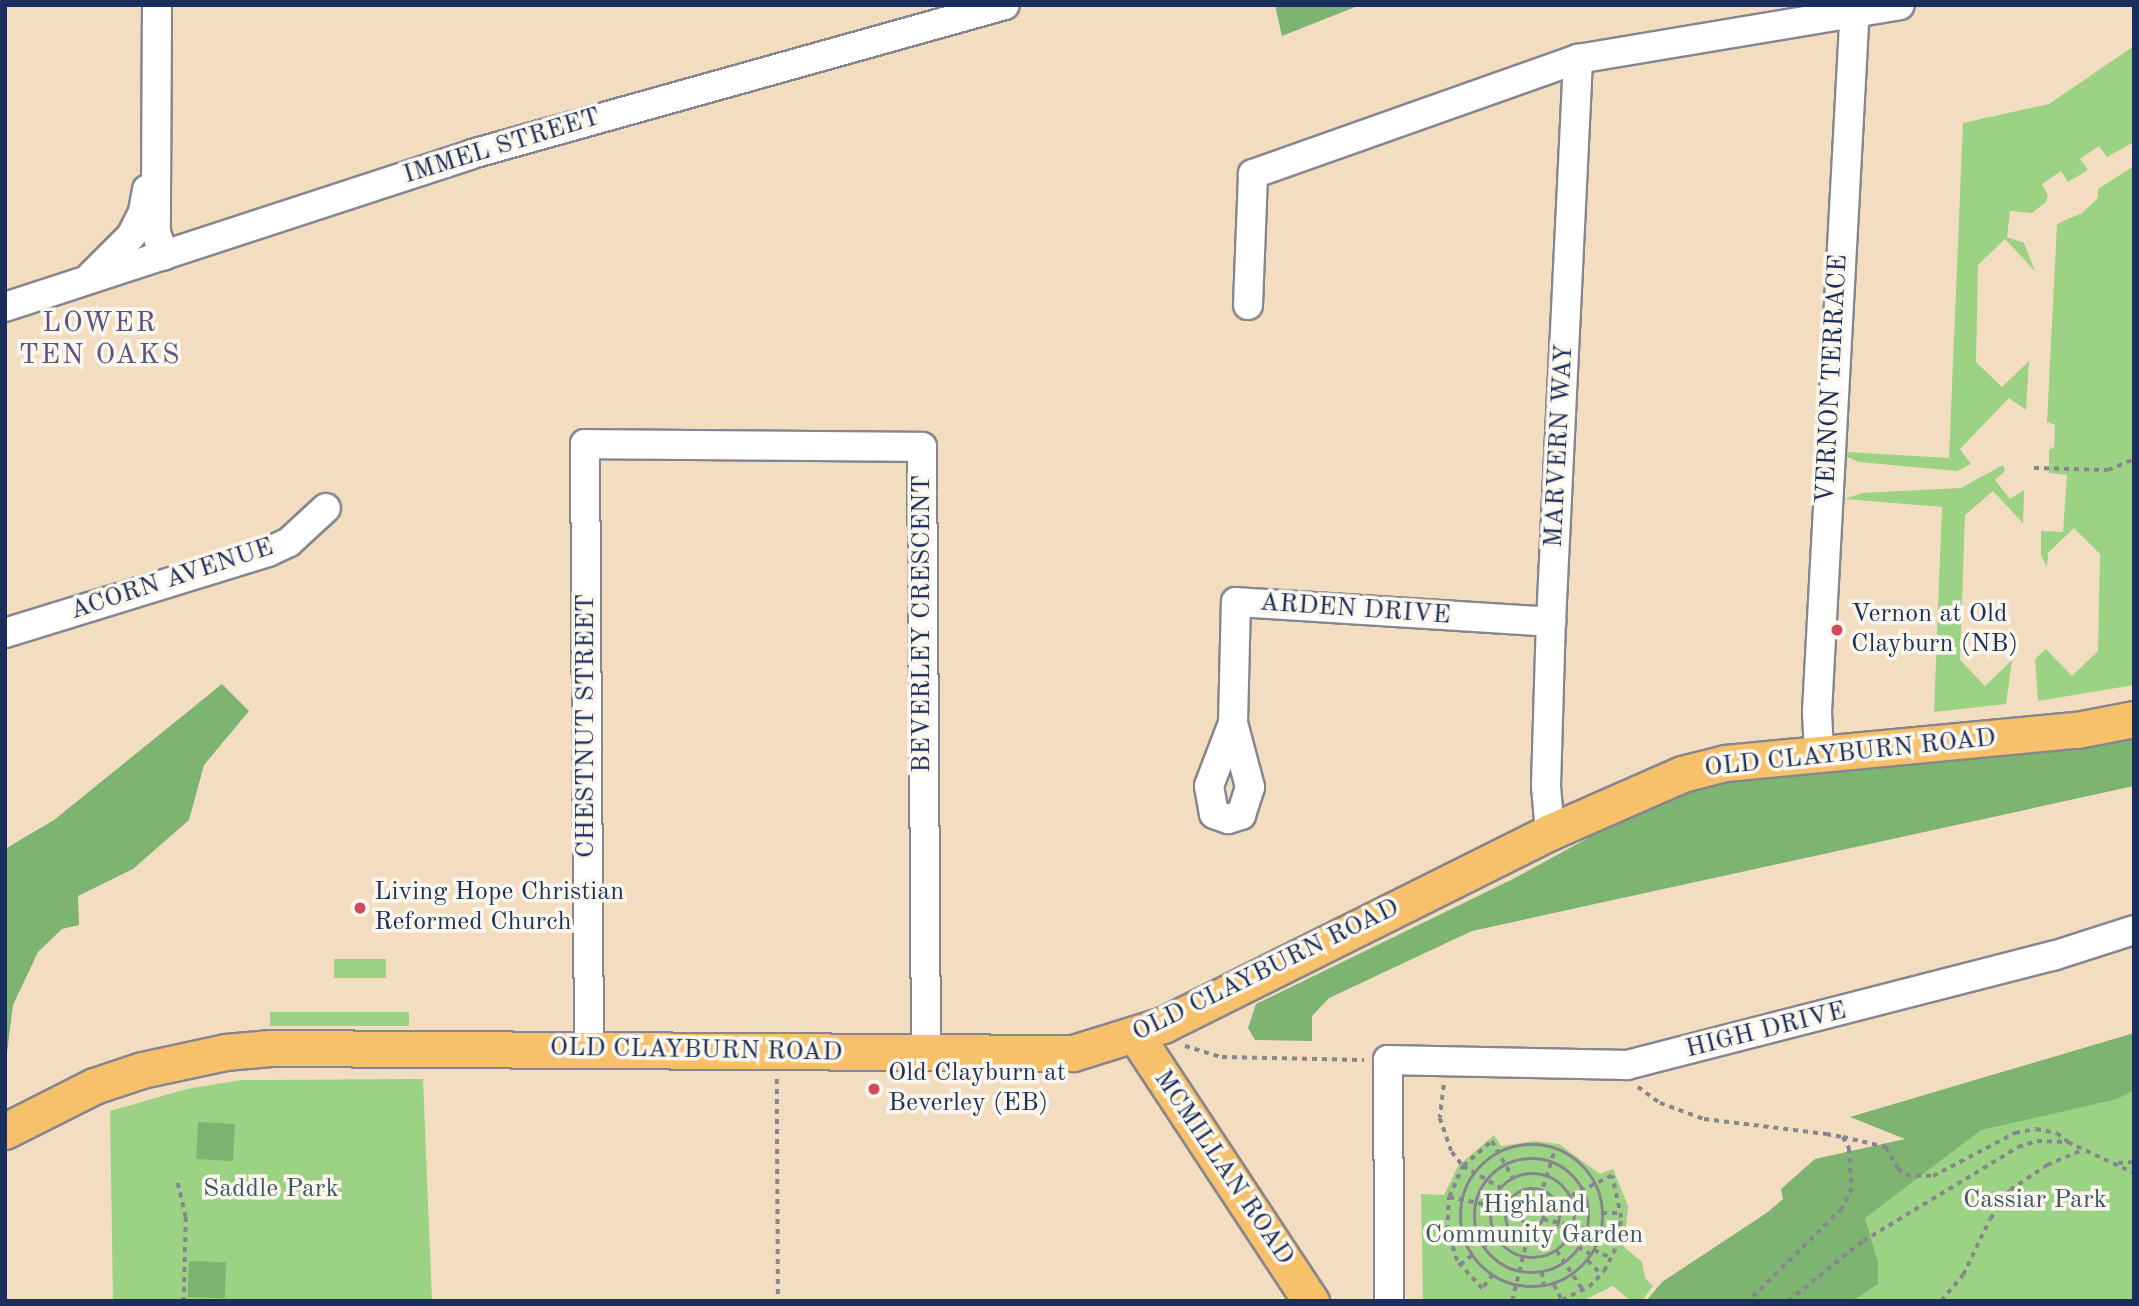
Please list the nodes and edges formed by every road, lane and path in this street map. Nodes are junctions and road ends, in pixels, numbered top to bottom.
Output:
1 (157, 5) edge
2 (1005, 5) edge
3 (1899, 5) edge
4 (1854, 8) edge
5 (1578, 60) junction
6 (156, 145) junction
7 (164, 256) junction
8 (85, 281) junction
9 (1248, 304) dead end
10 (5, 307) edge
11 (585, 444) joint
12 (2134, 459) edge
13 (2034, 468) dead end
14 (327, 508) dead end
15 (1551, 622) junction
16 (5, 633) edge
17 (2134, 719) edge
18 (1233, 723) dead end
19 (1819, 752) junction
20 (1550, 832) junction
21 (2134, 930) edge
22 (1150, 1030) junction
23 (589, 1049) junction
24 (776, 1052) junction
25 (926, 1054) junction
26 (1388, 1060) junction
27 (1444, 1080) dead end
28 (1630, 1083) dead end
29 (874, 1088) dead end
30 (874, 1096) dead end
31 (5, 1131) edge
32 (1843, 1137) junction
33 (2068, 1142) junction
34 (1555, 1149) junction
35 (2084, 1150) junction
36 (1499, 1153) junction
37 (1551, 1162) junction
38 (2118, 1163) junction
39 (2134, 1163) edge
40 (1506, 1165) junction
41 (1463, 1166) junction
42 (2134, 1173) edge
43 (1474, 1174) junction
44 (1546, 1176) junction
45 (1513, 1178) junction
46 (1487, 1180) junction
47 (178, 1183) dead end
48 (1596, 1184) junction
49 (1501, 1188) junction
50 (1542, 1190) junction
51 (1584, 1190) junction
52 (1571, 1196) junction
53 (1449, 1197) junction
54 (1462, 1200) junction
55 (1478, 1203) junction
56 (1557, 1203) junction
57 (1492, 1205) junction
58 (1537, 1206) junction
59 (1507, 1209) junction
60 (1522, 1212) junction
61 (1602, 1213) junction
62 (1620, 1213) junction
63 (1543, 1219) junction
64 (1559, 1223) junction
65 (1574, 1226) junction
66 (1530, 1227) junction
67 (1509, 1229) junction
68 (1588, 1229) junction
69 (1601, 1232) junction
70 (1618, 1236) junction
71 (1496, 1238) junction
72 (1527, 1243) junction
73 (1483, 1247) junction
74 (1578, 1247) junction
75 (1557, 1251) junction
76 (1593, 1252) junction
77 (1472, 1255) junction
78 (1523, 1257) junction
79 (1611, 1258) junction
80 (1587, 1260) junction
81 (1564, 1262) junction
82 (1460, 1265) junction
83 (1519, 1272) junction
84 (1542, 1272) junction
85 (1601, 1274) junction
86 (1493, 1275) junction
87 (1572, 1275) junction
88 (1554, 1285) junction
89 (1516, 1286) junction
90 (1545, 1286) junction
91 (1583, 1290) junction
92 (184, 1301) edge
93 (778, 1301) edge
94 (1311, 1301) edge
95 (1388, 1301) edge
96 (1512, 1301) edge
97 (1749, 1301) edge
98 (1788, 1301) edge
99 (1941, 1301) edge

1 - 6 street
2 - 7 street, IMMEL STREET
3 - 4 street
4 - 5 street
4 - 19 street, VERNON TERRACE
5 - 9 street
5 - 15 street, MARVERN WAY
6 - 7 street
6 - 8 street
7 - 8 street, IMMEL STREET
8 - 10 street, IMMEL STREET
11 - 23 street, CHESTNUT STREET
11 - 25 street, BEVERLEY CRESCENT
12 - 13 path
14 - 16 street, ACORN AVENUE
15 - 18 street, ARDEN DRIVE
15 - 20 street, MARVERN WAY
17 - 19 main road, OLD CLAYBURN ROAD
19 - 20 main road, OLD CLAYBURN ROAD
20 - 22 main road, OLD CLAYBURN ROAD
21 - 26 street, HIGH DRIVE
22 - 25 main road, OLD CLAYBURN ROAD
22 - 26 path
22 - 94 main road, MCMILLAN ROAD
23 - 24 main road, OLD CLAYBURN ROAD
23 - 31 main road, OLD CLAYBURN ROAD
24 - 25 main road, OLD CLAYBURN ROAD
24 - 93 path
26 - 95 street
27 - 41 path
28 - 32 path
29 - 30 path
32 - 33 path
32 - 97 path
33 - 35 path
33 - 98 path
34 - 36 path
34 - 37 path
34 - 48 path
35 - 38 path
35 - 99 path
36 - 40 path
36 - 41 path
36 - 43 path
37 - 40 path
37 - 44 path
37 - 51 path
38 - 39 path
38 - 42 path
40 - 45 path
40 - 46 path
41 - 43 path
41 - 53 path
43 - 46 path
43 - 54 path
44 - 45 path
44 - 50 path
44 - 52 path
45 - 49 path
46 - 49 path
46 - 55 path
47 - 92 path
48 - 51 path
48 - 61 path
48 - 62 path
49 - 57 path
50 - 56 path
50 - 58 path
50 - 59 path
51 - 52 path
51 - 68 path
52 - 56 path
52 - 65 path
53 - 54 path
53 - 82 path
54 - 55 path
54 - 77 path
55 - 57 path
55 - 73 path
56 - 64 path
57 - 59 path
57 - 71 path
58 - 60 path
58 - 63 path
59 - 60 path
59 - 67 path
60 - 66 path
61 - 62 path
61 - 69 path
62 - 70 path
63 - 64 path
63 - 66 path
64 - 65 path
64 - 72 path
65 - 68 path
65 - 75 path
66 - 72 path
67 - 71 path
67 - 72 path
68 - 69 path
68 - 74 path
69 - 70 path
69 - 76 path
70 - 79 path
71 - 73 path
71 - 78 path
72 - 78 path
73 - 83 path
74 - 76 path
74 - 81 path
75 - 78 path
75 - 81 path
76 - 79 path
76 - 80 path
77 - 82 path
77 - 86 path
78 - 83 path
79 - 85 path
80 - 85 path
80 - 87 path
81 - 84 path
81 - 87 path
82 - 86 path
83 - 84 path
83 - 89 path
84 - 90 path
85 - 91 path
86 - 89 path
87 - 88 path
87 - 91 path
88 - 90 path
88 - 91 path
89 - 90 path
89 - 96 path

